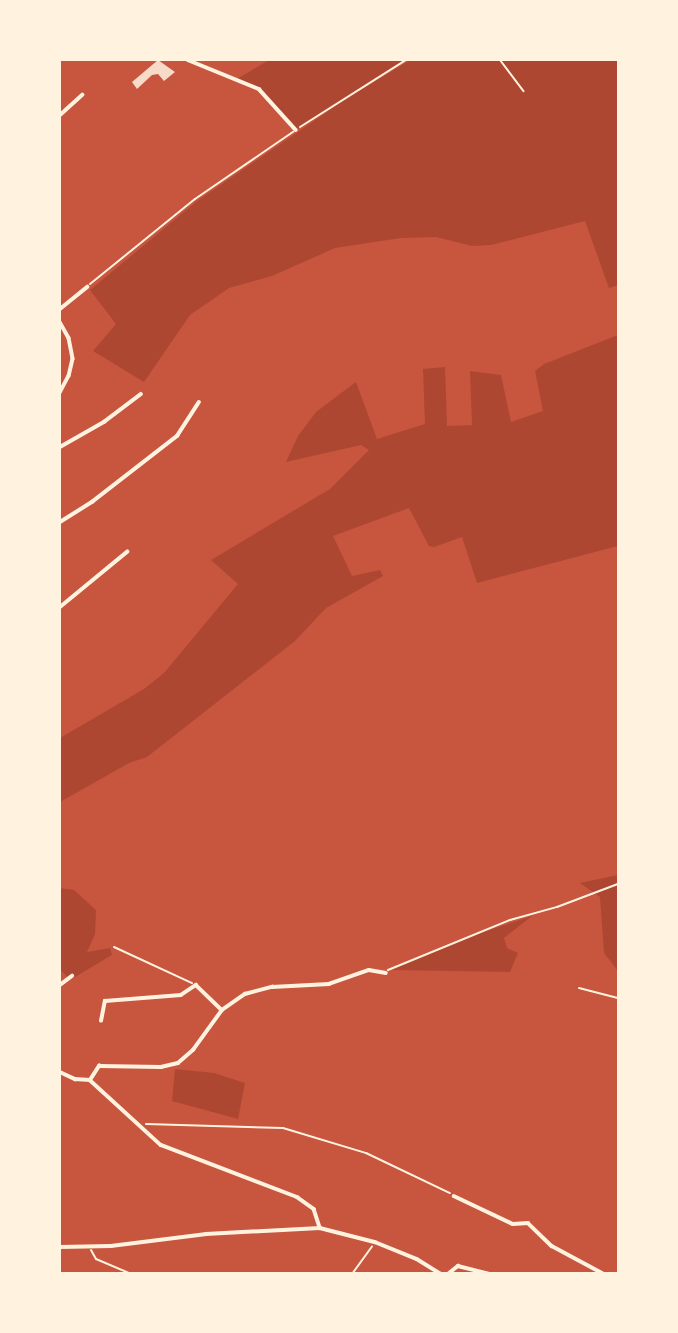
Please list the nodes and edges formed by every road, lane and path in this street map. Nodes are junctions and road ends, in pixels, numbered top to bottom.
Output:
1 (188, 60) edge
2 (405, 60) edge
3 (500, 60) edge
4 (523, 91) dead end
5 (82, 95) dead end
6 (60, 115) edge
7 (296, 130) junction
8 (87, 287) joint
9 (60, 309) edge
10 (60, 323) edge
11 (60, 393) edge
12 (141, 394) dead end
13 (199, 402) dead end
14 (60, 447) edge
15 (60, 522) edge
16 (127, 552) dead end
17 (60, 607) edge
18 (618, 884) edge
19 (114, 947) dead end
20 (386, 973) joint
21 (72, 976) dead end
22 (60, 985) edge
23 (196, 985) junction
24 (579, 989) dead end
25 (618, 998) edge
26 (222, 1010) junction
27 (101, 1021) dead end
28 (60, 1072) edge
29 (90, 1080) junction
30 (137, 1123) junction
31 (454, 1196) joint
32 (320, 1228) junction
33 (375, 1242) junction
34 (60, 1247) edge
35 (90, 1247) junction
36 (131, 1273) edge
37 (352, 1273) edge
38 (441, 1273) edge
39 (448, 1273) edge
40 (489, 1273) edge
41 (604, 1273) edge

1 - 7 street
2 - 7 path
3 - 4 path
5 - 6 street
7 - 8 path
8 - 9 street
10 - 11 street
12 - 14 street
13 - 15 street
16 - 17 street
18 - 20 path
19 - 23 path
20 - 26 street
21 - 22 street
23 - 26 street
23 - 27 street
24 - 25 path
26 - 29 street
28 - 29 street
29 - 30 street
30 - 31 path
30 - 32 street
31 - 41 street
32 - 33 street
32 - 35 street
33 - 37 path
33 - 38 street
34 - 35 street
35 - 36 path
39 - 40 street

